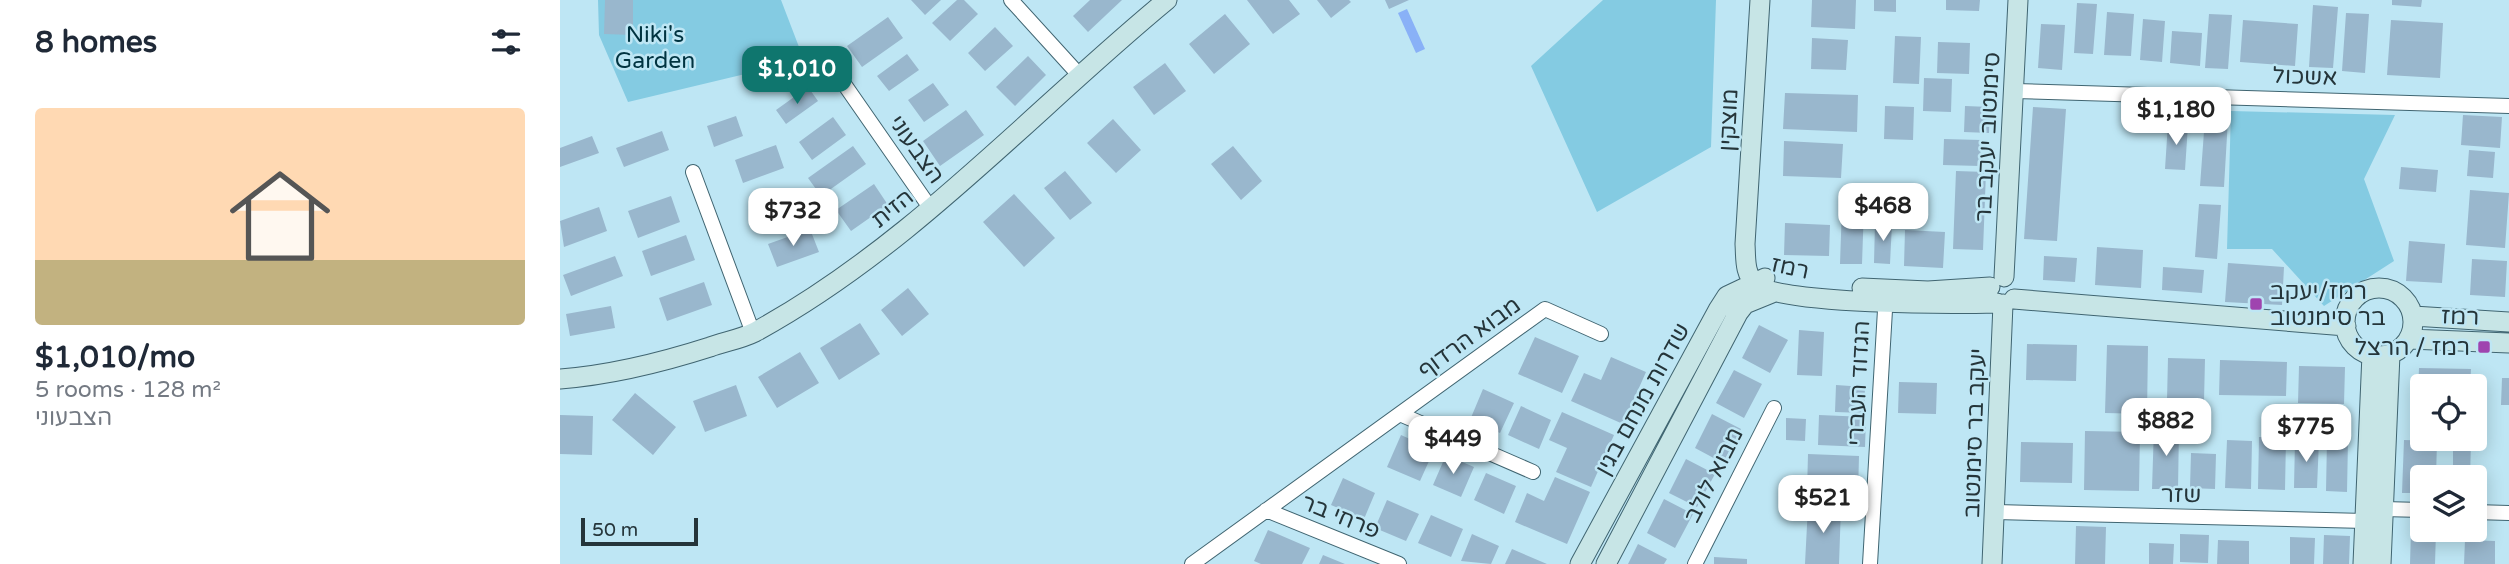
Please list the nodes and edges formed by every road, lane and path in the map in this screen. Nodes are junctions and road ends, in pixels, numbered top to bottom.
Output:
1 (1011, 0) edge
2 (1167, 0) edge
3 (1760, 0) edge
4 (2018, 0) edge
5 (1080, 77) junction
6 (842, 81) dead end
7 (2015, 91) junction
8 (2509, 106) edge
9 (693, 172) dead end
10 (931, 209) junction
11 (1745, 244) joint
12 (1764, 285) junction
13 (2002, 294) junction
14 (1886, 295) junction
15 (2413, 316) junction
16 (2509, 323) edge
17 (2346, 326) junction
18 (753, 333) junction
19 (1601, 334) dead end
20 (2409, 339) junction
21 (2509, 343) edge
22 (2381, 354) junction
23 (560, 379) edge
24 (1774, 408) dead end
25 (1402, 415) junction
26 (1533, 472) dead end
27 (2384, 509) junction
28 (1266, 510) junction
29 (2410, 510) edge
30 (1997, 512) junction
31 (2487, 512) edge
32 (2509, 513) edge
33 (2364, 521) junction
34 (1192, 564) edge
35 (1399, 564) edge
36 (1580, 564) edge
37 (1606, 564) edge
38 (1695, 564) edge
39 (1870, 564) edge
40 (1992, 564) edge
41 (2363, 564) edge
42 (2381, 564) edge

1 - 5 street
2 - 5 street, הזית
3 - 11 street, מוצקין
4 - 7 street, סימנטוב יעקב בר
5 - 10 street, הזית
6 - 10 street, הצבעוני
7 - 8 street, אשכול
7 - 13 street, סימנטוב יעקב בר
9 - 18 street
10 - 18 street, הזית
11 - 12 street, רמז
12 - 14 street, רמז
12 - 36 street, שדרות מנחם בגין
12 - 37 street, שדרות מנחם בגין
13 - 14 street, רמז
13 - 17 street, רמז
13 - 30 street, יעקב בר סימנטוב
14 - 39 street, הגדוד העברי
15 - 16 street, רמז
15 - 17 street
15 - 20 street
17 - 22 street
18 - 23 street, הזית
19 - 25 street, מבוא הרדוף
20 - 21 street, רמז
20 - 22 street
22 - 27 street
22 - 33 street
24 - 38 street, מבוא לולב
25 - 26 street
25 - 28 street, מבוא הרדוף
27 - 29 street
27 - 42 street
28 - 34 street, מבוא הרדוף
28 - 35 street, פרחי בר
30 - 33 street, שזר
30 - 40 street, יעקב בר סימנטוב
31 - 32 street
33 - 41 street

